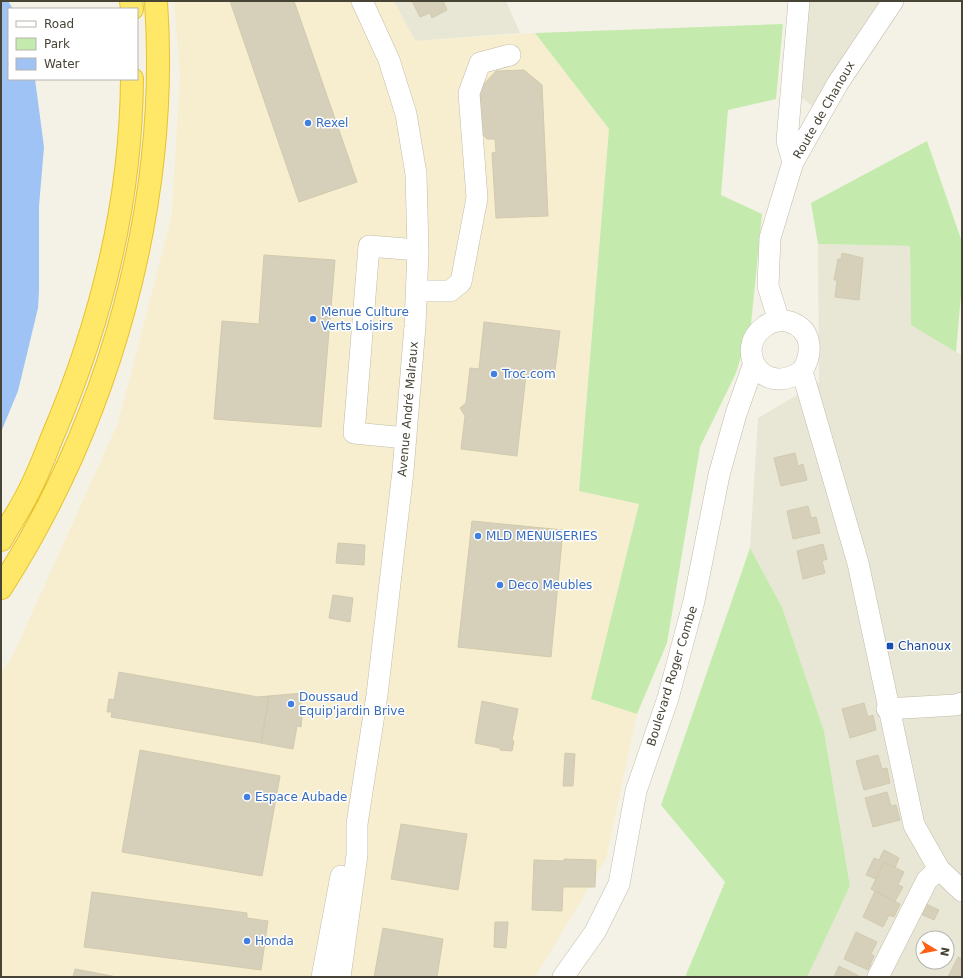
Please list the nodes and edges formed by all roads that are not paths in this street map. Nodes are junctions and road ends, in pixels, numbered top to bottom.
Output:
1 (156, 1) edge
2 (362, 1) edge
3 (799, 1) edge
4 (893, 1) edge
5 (510, 55) dead end
6 (132, 80) edge
7 (793, 162) junction
8 (418, 250) junction
9 (417, 291) junction
10 (779, 321) junction
11 (754, 363) junction
12 (802, 371) junction
13 (406, 438) junction
14 (1, 540) edge
15 (1, 588) edge
16 (962, 703) edge
17 (888, 709) junction
18 (357, 824) junction
19 (939, 869) junction
20 (962, 891) edge
21 (322, 977) edge
22 (340, 977) edge
23 (563, 977) edge
24 (878, 977) edge

1 - 15 highway
2 - 8 street, Avenue André Malraux
3 - 7 street
4 - 7 street, Route de Chanoux
5 - 9 street
6 - 14 highway
7 - 10 street, Route de Chanoux
8 - 9 street, Avenue André Malraux
8 - 13 street
9 - 13 street, Avenue André Malraux
10 - 11 street, Boulevard Roger Combe
10 - 12 street
11 - 12 street
11 - 23 street, Boulevard Roger Combe
12 - 17 street
13 - 18 street, Avenue André Malraux
16 - 17 street
17 - 19 street
18 - 21 street, Avenue André Malraux
18 - 22 street, Avenue André Malraux
19 - 20 street
19 - 24 street

